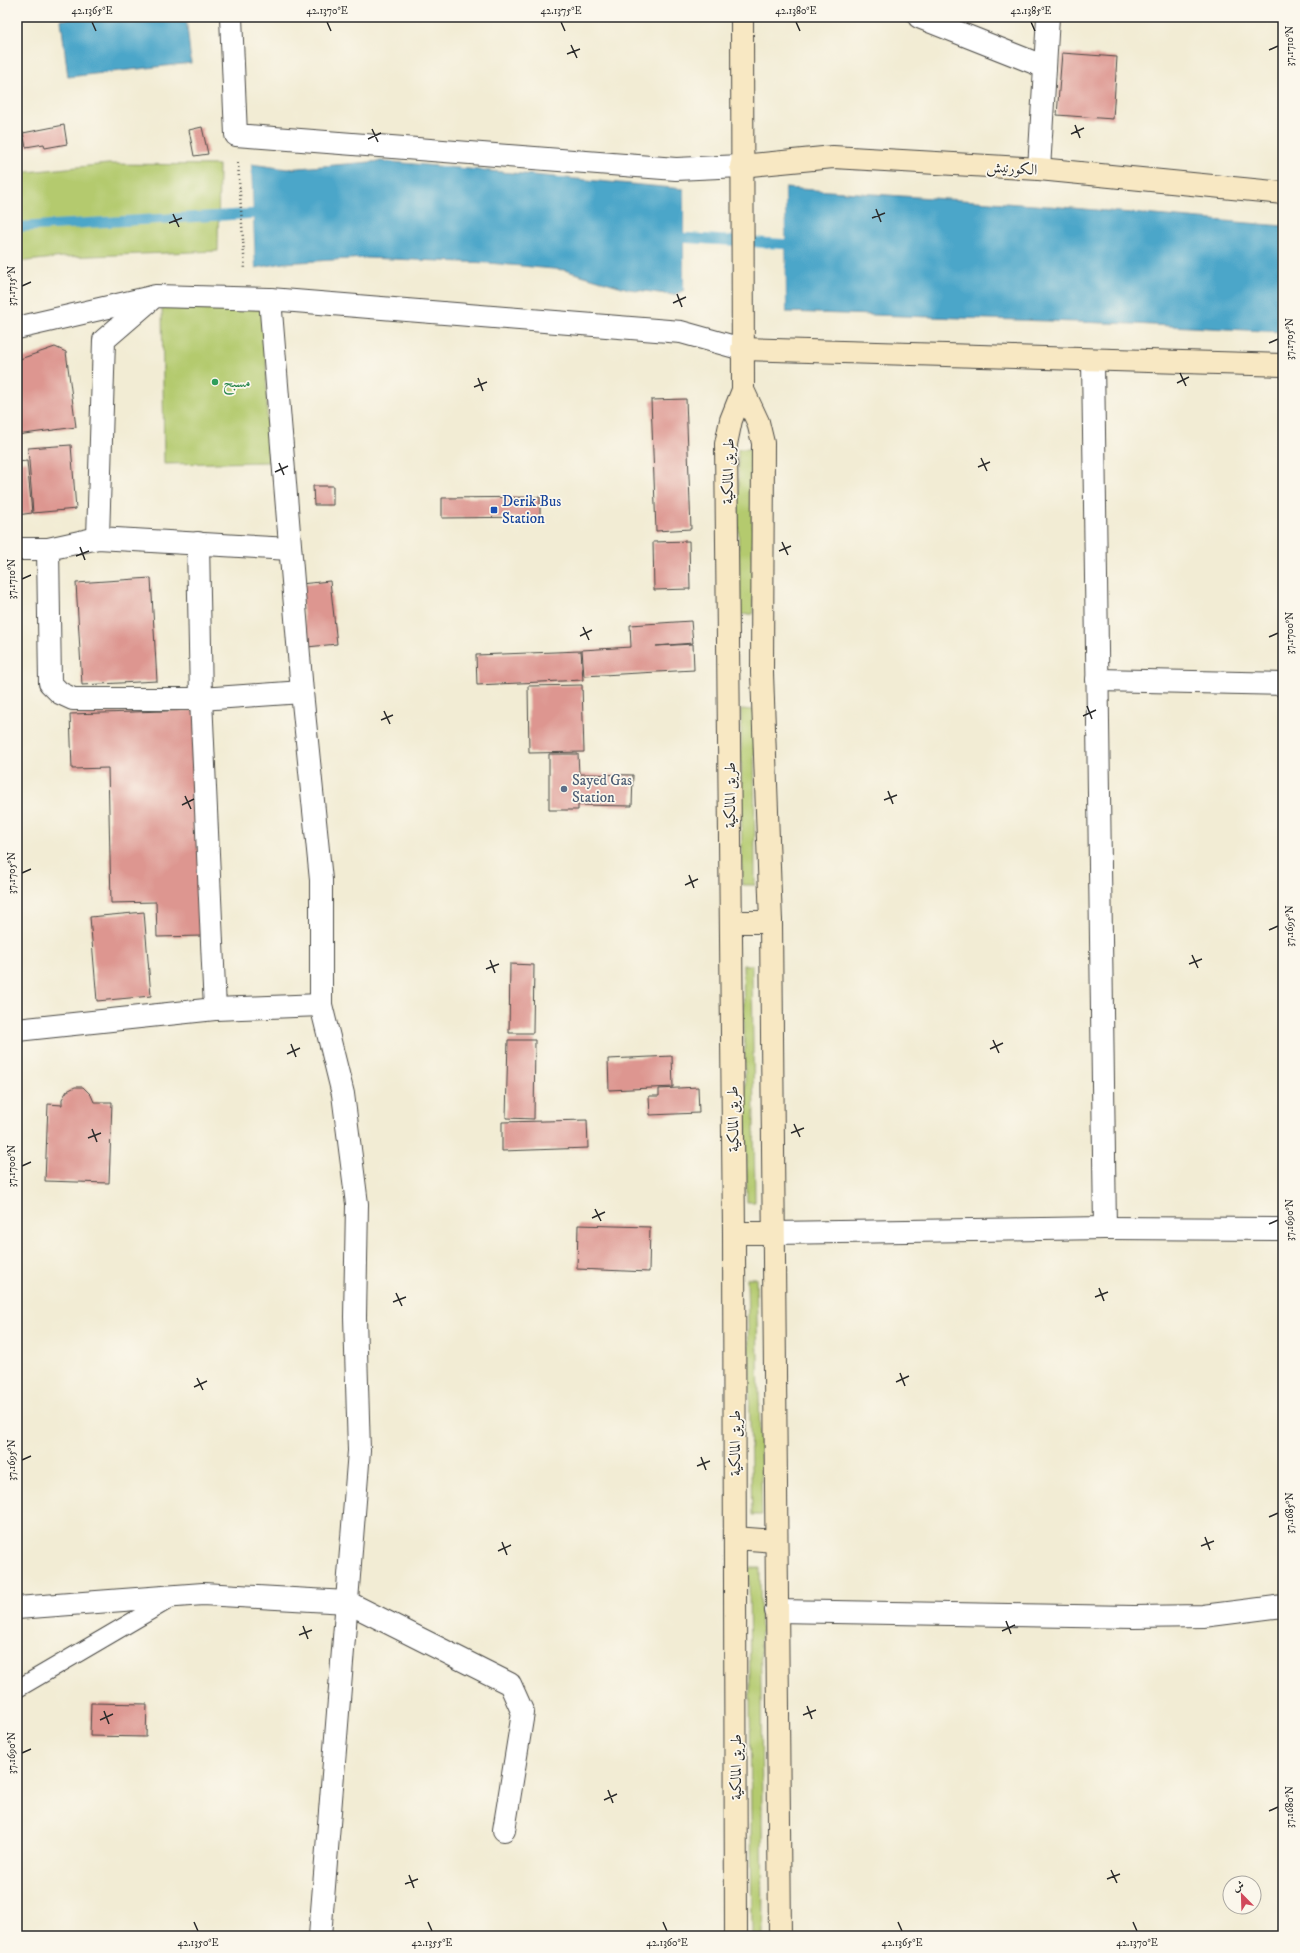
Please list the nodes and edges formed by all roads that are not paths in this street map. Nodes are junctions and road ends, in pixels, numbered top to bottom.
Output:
1 (230, 17) edge
2 (742, 17) edge
3 (919, 17) edge
4 (1048, 17) edge
5 (1045, 67) junction
6 (741, 166) junction
7 (1039, 169) junction
8 (1283, 193) edge
9 (155, 296) junction
10 (270, 298) junction
11 (17, 328) edge
12 (742, 348) junction
13 (1093, 360) junction
14 (1283, 365) edge
15 (743, 390) junction
16 (98, 538) junction
17 (198, 543) junction
18 (17, 549) edge
19 (48, 549) junction
20 (290, 549) junction
21 (729, 673) junction
22 (762, 673) junction
23 (1097, 680) junction
24 (1283, 684) edge
25 (302, 692) junction
26 (201, 699) junction
27 (731, 922) junction
28 (771, 922) junction
29 (321, 1005) junction
30 (215, 1009) junction
31 (17, 1030) edge
32 (1105, 1228) junction
33 (1283, 1228) edge
34 (734, 1233) junction
35 (773, 1233) junction
36 (735, 1538) junction
37 (776, 1540) junction
38 (177, 1596) junction
39 (347, 1602) junction
40 (1283, 1606) edge
41 (17, 1608) edge
42 (776, 1611) junction
43 (17, 1688) edge
44 (504, 1830) dead end
45 (320, 1936) edge
46 (736, 1936) edge
47 (780, 1936) edge

1 - 6 street
2 - 6 main road
3 - 5 street
4 - 5 street
5 - 7 street
6 - 7 main road, الكورنيش
6 - 12 main road
7 - 8 main road, الكورنيش
9 - 10 street
9 - 11 street
9 - 16 street
10 - 12 street
10 - 20 street
12 - 13 main road
12 - 15 main road
13 - 14 main road
13 - 23 street
15 - 21 main road, طريق المالكية
15 - 22 main road
16 - 17 street
16 - 19 street
17 - 20 street
17 - 26 street
18 - 19 street
19 - 26 street
20 - 25 street
21 - 22 main road
21 - 27 main road, طريق المالكية
22 - 28 main road
23 - 24 street
23 - 32 street
25 - 26 street
25 - 29 street
26 - 30 street
27 - 28 main road
27 - 34 main road, طريق المالكية
28 - 35 main road
29 - 30 street
29 - 39 street
30 - 31 street
32 - 33 street
32 - 35 street
34 - 35 main road
34 - 36 main road, طريق المالكية
35 - 37 main road
36 - 37 main road
36 - 46 main road, طريق المالكية
37 - 42 main road
38 - 39 street
38 - 41 street
38 - 43 lane
39 - 44 street
39 - 45 street
40 - 42 street
42 - 47 main road

